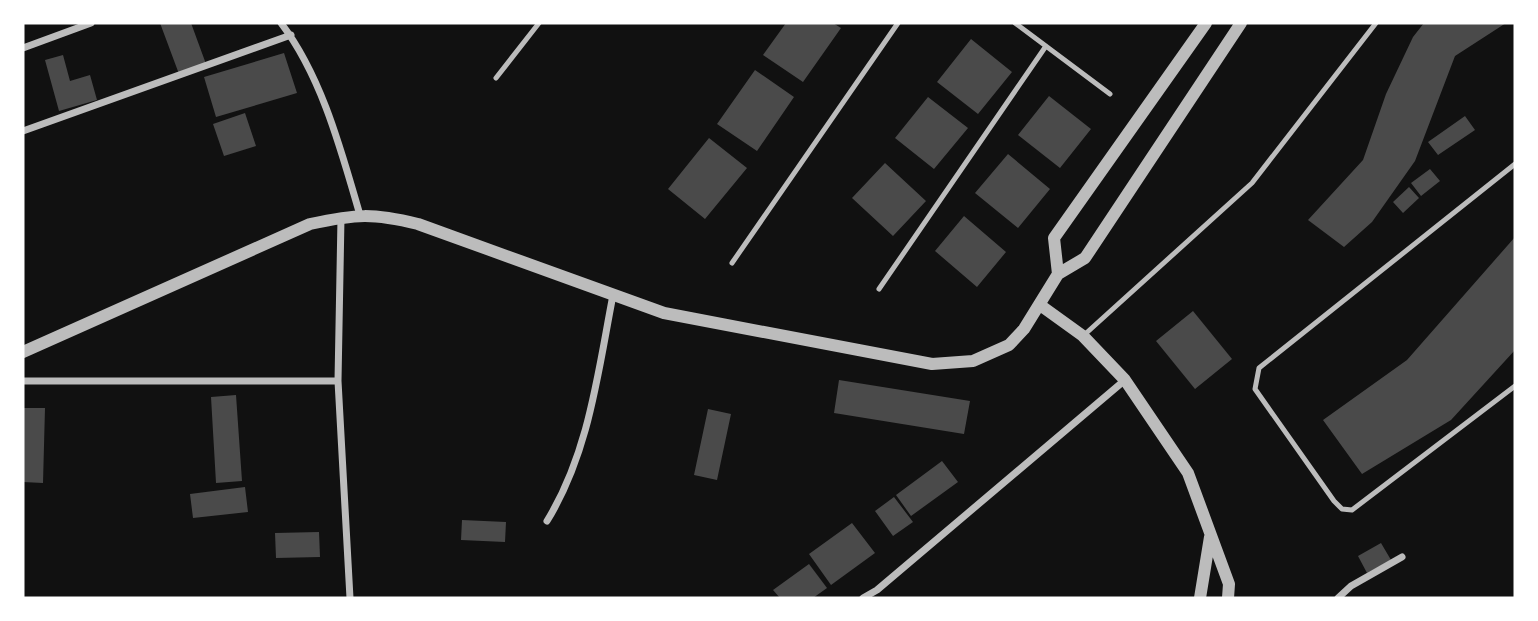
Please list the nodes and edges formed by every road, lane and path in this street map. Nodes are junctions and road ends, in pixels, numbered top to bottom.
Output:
1 (91, 23) edge
2 (281, 23) edge
3 (539, 23) edge
4 (898, 23) edge
5 (1015, 23) edge
6 (1206, 23) edge
7 (1241, 23) edge
8 (1376, 23) edge
9 (291, 35) junction
10 (1046, 47) junction
11 (23, 48) edge
12 (496, 78) dead end
13 (1110, 94) dead end
14 (23, 131) edge
15 (1515, 164) edge
16 (360, 215) junction
17 (341, 217) junction
18 (732, 263) dead end
19 (1058, 274) junction
20 (879, 289) dead end
21 (613, 295) junction
22 (1040, 305) junction
23 (1083, 336) junction
24 (23, 352) edge
25 (1125, 380) junction
26 (23, 381) edge
27 (338, 381) junction
28 (1515, 386) edge
29 (547, 521) dead end
30 (1210, 537) junction
31 (1402, 557) dead end
32 (350, 598) edge
33 (863, 598) edge
34 (1200, 598) edge
35 (1228, 598) edge
36 (1338, 598) edge

1 - 11 street
2 - 9 street
3 - 12 lane
4 - 18 lane
5 - 10 lane
6 - 19 street
7 - 19 street
8 - 23 lane
9 - 14 street
9 - 16 street
10 - 13 lane
10 - 20 lane
15 - 28 lane
16 - 17 street
16 - 21 street
17 - 24 street
17 - 27 street
19 - 22 street
21 - 22 street
21 - 29 street
22 - 23 street
23 - 25 street
25 - 30 street
25 - 33 street
26 - 27 street
27 - 32 street
30 - 34 street
30 - 35 street
31 - 36 street

